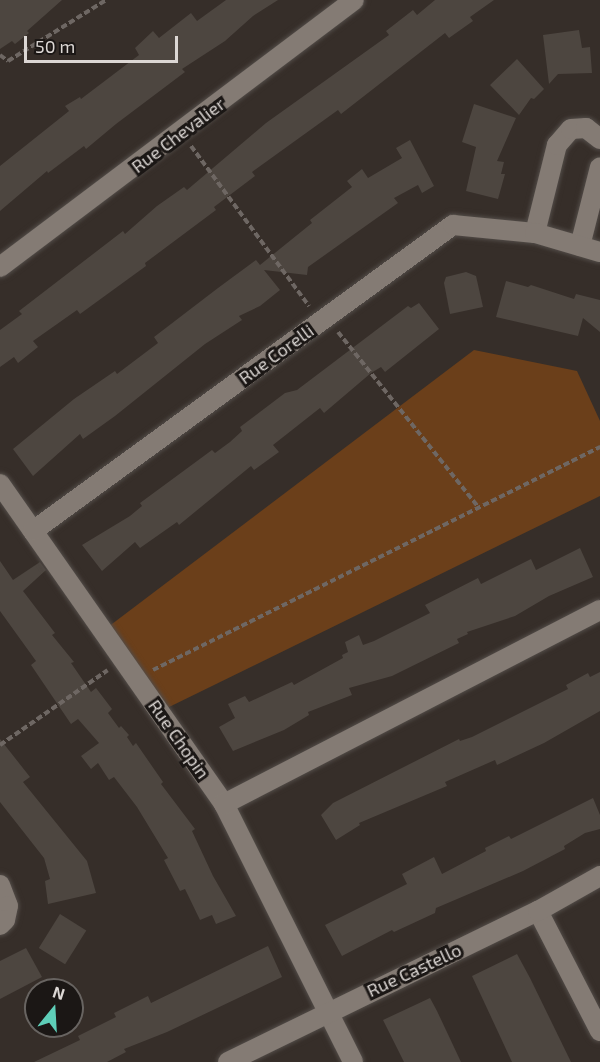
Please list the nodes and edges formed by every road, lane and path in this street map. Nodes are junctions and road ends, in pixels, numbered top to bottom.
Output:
1 (106, 0) edge
2 (354, 0) edge
3 (0, 55) edge
4 (181, 133) junction
5 (600, 139) edge
6 (600, 167) edge
7 (535, 232) junction
8 (580, 246) junction
9 (600, 252) edge
10 (0, 267) edge
11 (323, 320) junction
12 (600, 447) edge
13 (0, 484) edge
14 (478, 507) junction
15 (33, 531) junction
16 (600, 610) edge
17 (123, 659) junction
18 (138, 681) junction
19 (0, 745) edge
20 (224, 804) junction
21 (600, 876) edge
22 (0, 885) edge
23 (538, 911) junction
24 (0, 925) edge
25 (326, 1012) junction
26 (600, 1031) edge
27 (228, 1062) edge
28 (353, 1062) edge

1 - 3 path
2 - 4 street, Rue Chevalier
4 - 10 street, Rue Chevalier
4 - 11 path
5 - 7 street
6 - 8 street
7 - 8 street, Rue Corelli
7 - 11 street, Rue Corelli
8 - 9 street, Rue Corelli
11 - 14 path
11 - 15 street, Rue Corelli
12 - 14 path
13 - 15 street, Rue Chopin
14 - 18 path
15 - 17 street, Rue Chopin
16 - 20 street
17 - 18 street, Rue Chopin
17 - 19 path
18 - 20 street, Rue Chopin
20 - 25 street, Rue Chopin
21 - 23 street, Rue Castello
22 - 24 street
23 - 25 street, Rue Castello
23 - 26 street
25 - 27 street, Rue Castello
25 - 28 street, Rue Chopin

